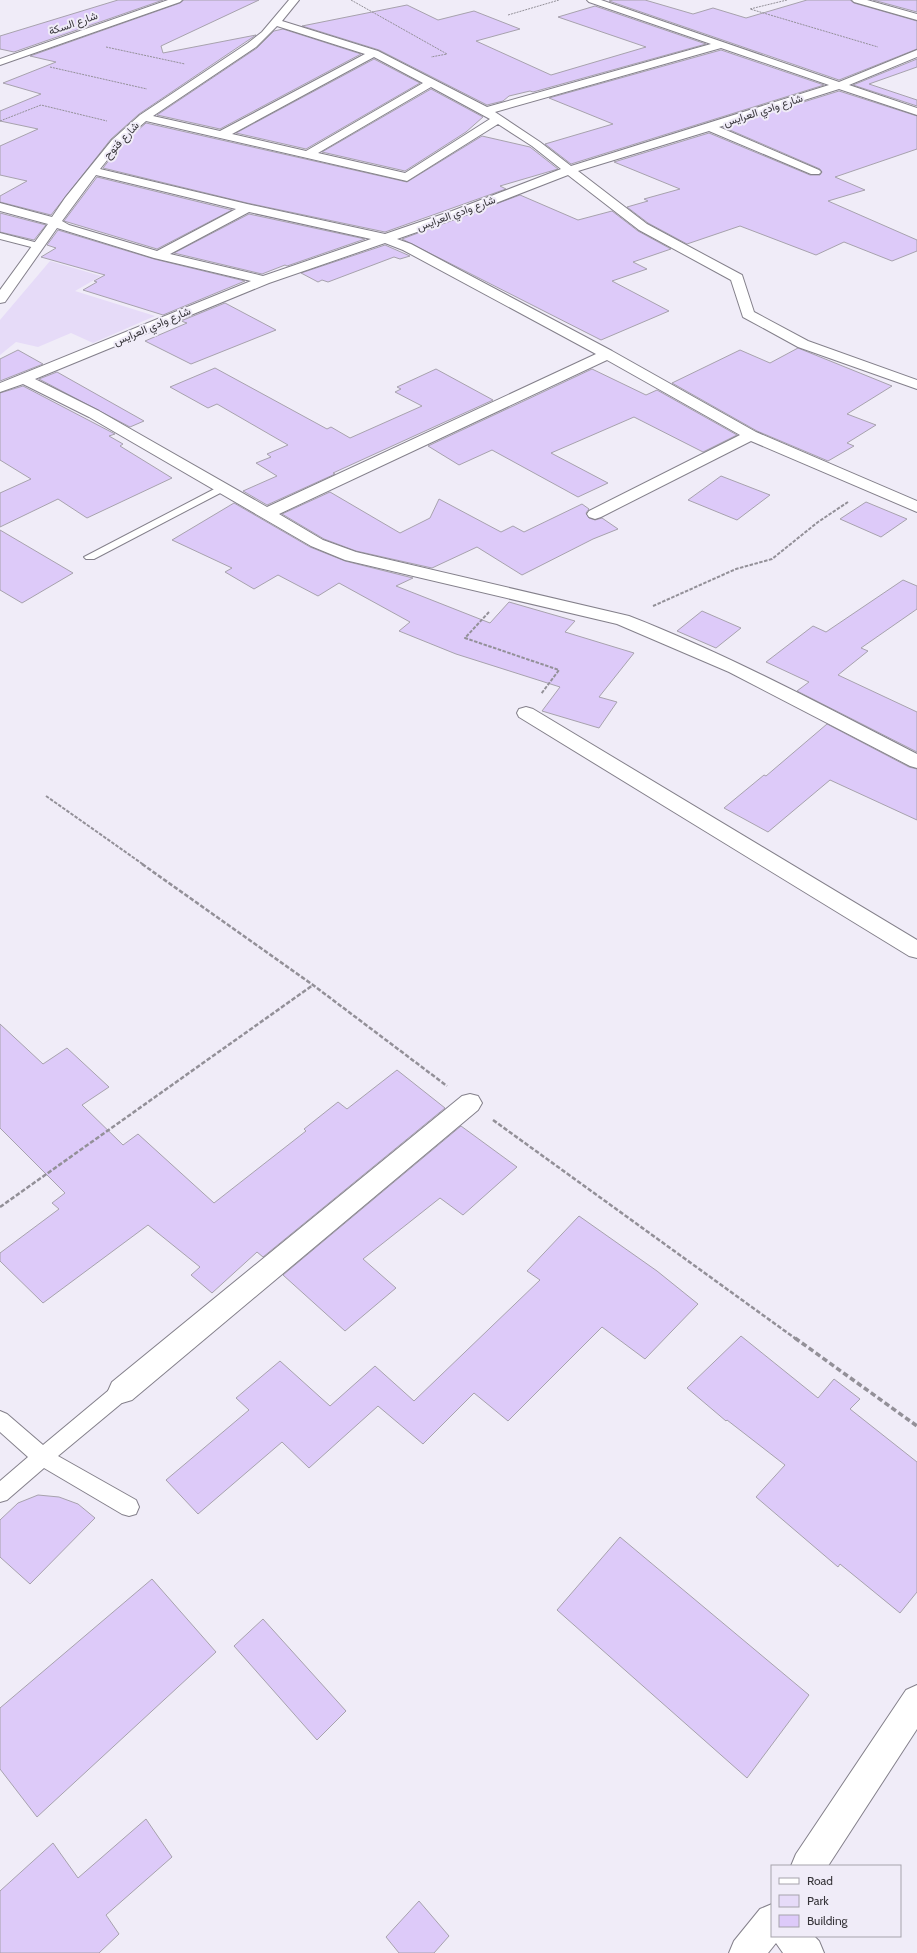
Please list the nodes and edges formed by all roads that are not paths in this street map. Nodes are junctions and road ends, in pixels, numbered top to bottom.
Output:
1 (176, 0) edge
2 (294, 0) edge
3 (595, 0) edge
4 (857, 0) edge
5 (917, 18) edge
6 (276, 22) junction
7 (719, 45) junction
8 (374, 53) junction
9 (913, 54) edge
10 (0, 62) edge
11 (430, 83) junction
12 (840, 85) junction
13 (486, 111) junction
14 (917, 112) edge
15 (144, 117) junction
16 (499, 118) junction
17 (709, 128) junction
18 (223, 134) junction
19 (308, 155) junction
20 (570, 170) junction
21 (93, 171) junction
22 (815, 172) dead end
23 (0, 207) edge
24 (247, 208) junction
25 (56, 222) junction
26 (0, 236) edge
27 (384, 238) junction
28 (40, 246) junction
29 (158, 255) junction
30 (264, 280) junction
31 (4, 287) edge
32 (0, 298) edge
33 (607, 354) junction
34 (24, 379) junction
35 (917, 385) edge
36 (0, 388) edge
37 (750, 435) junction
38 (222, 488) junction
39 (917, 507) edge
40 (266, 514) junction
41 (595, 514) dead end
42 (90, 557) dead end
43 (526, 713) road end
44 (917, 762) edge
45 (917, 950) edge
46 (470, 1103) dead end
47 (122, 1390) joint
48 (0, 1420) edge
49 (42, 1457) junction
50 (0, 1492) edge
51 (129, 1507) dead end
52 (917, 1701) edge
53 (809, 1865) edge
54 (771, 1922) edge
55 (791, 1937) edge
56 (746, 1953) edge
57 (807, 1953) edge

1 - 10 street, شارع السكة
2 - 6 street, شارع فتوح
3 - 7 street
4 - 5 street
6 - 8 street
6 - 15 street, شارع فتوح
7 - 12 street
7 - 13 street
8 - 11 street
8 - 18 street
9 - 12 street, شارع وادي العرايس
11 - 13 street
11 - 19 street
12 - 14 street
12 - 17 street, شارع وادي العرايس
13 - 16 street
15 - 18 street
15 - 21 street, شارع فتوح
16 - 19 street
16 - 20 street
17 - 20 street, شارع وادي العرايس
17 - 22 street
18 - 19 street
20 - 27 street, شارع وادي العرايس
20 - 35 street
21 - 24 street
21 - 25 street, شارع فتوح
23 - 25 street
24 - 27 street
24 - 29 street
25 - 28 street, شارع فتوح
25 - 29 street
26 - 28 lane
27 - 30 street, شارع وادي العرايس
27 - 33 street
28 - 31 street, شارع فتوح
29 - 30 street
30 - 34 street, شارع وادي العرايس
31 - 32 street, شارع فتوح
33 - 37 street
33 - 40 street
34 - 36 street, شارع وادي العرايس
34 - 38 street
37 - 39 street
37 - 41 street
38 - 40 street
38 - 42 lane
40 - 44 street
43 - 45 street
46 - 47 street
47 - 49 lane
48 - 49 lane
49 - 50 lane
49 - 51 lane
52 - 53 street
54 - 56 street
55 - 57 street

